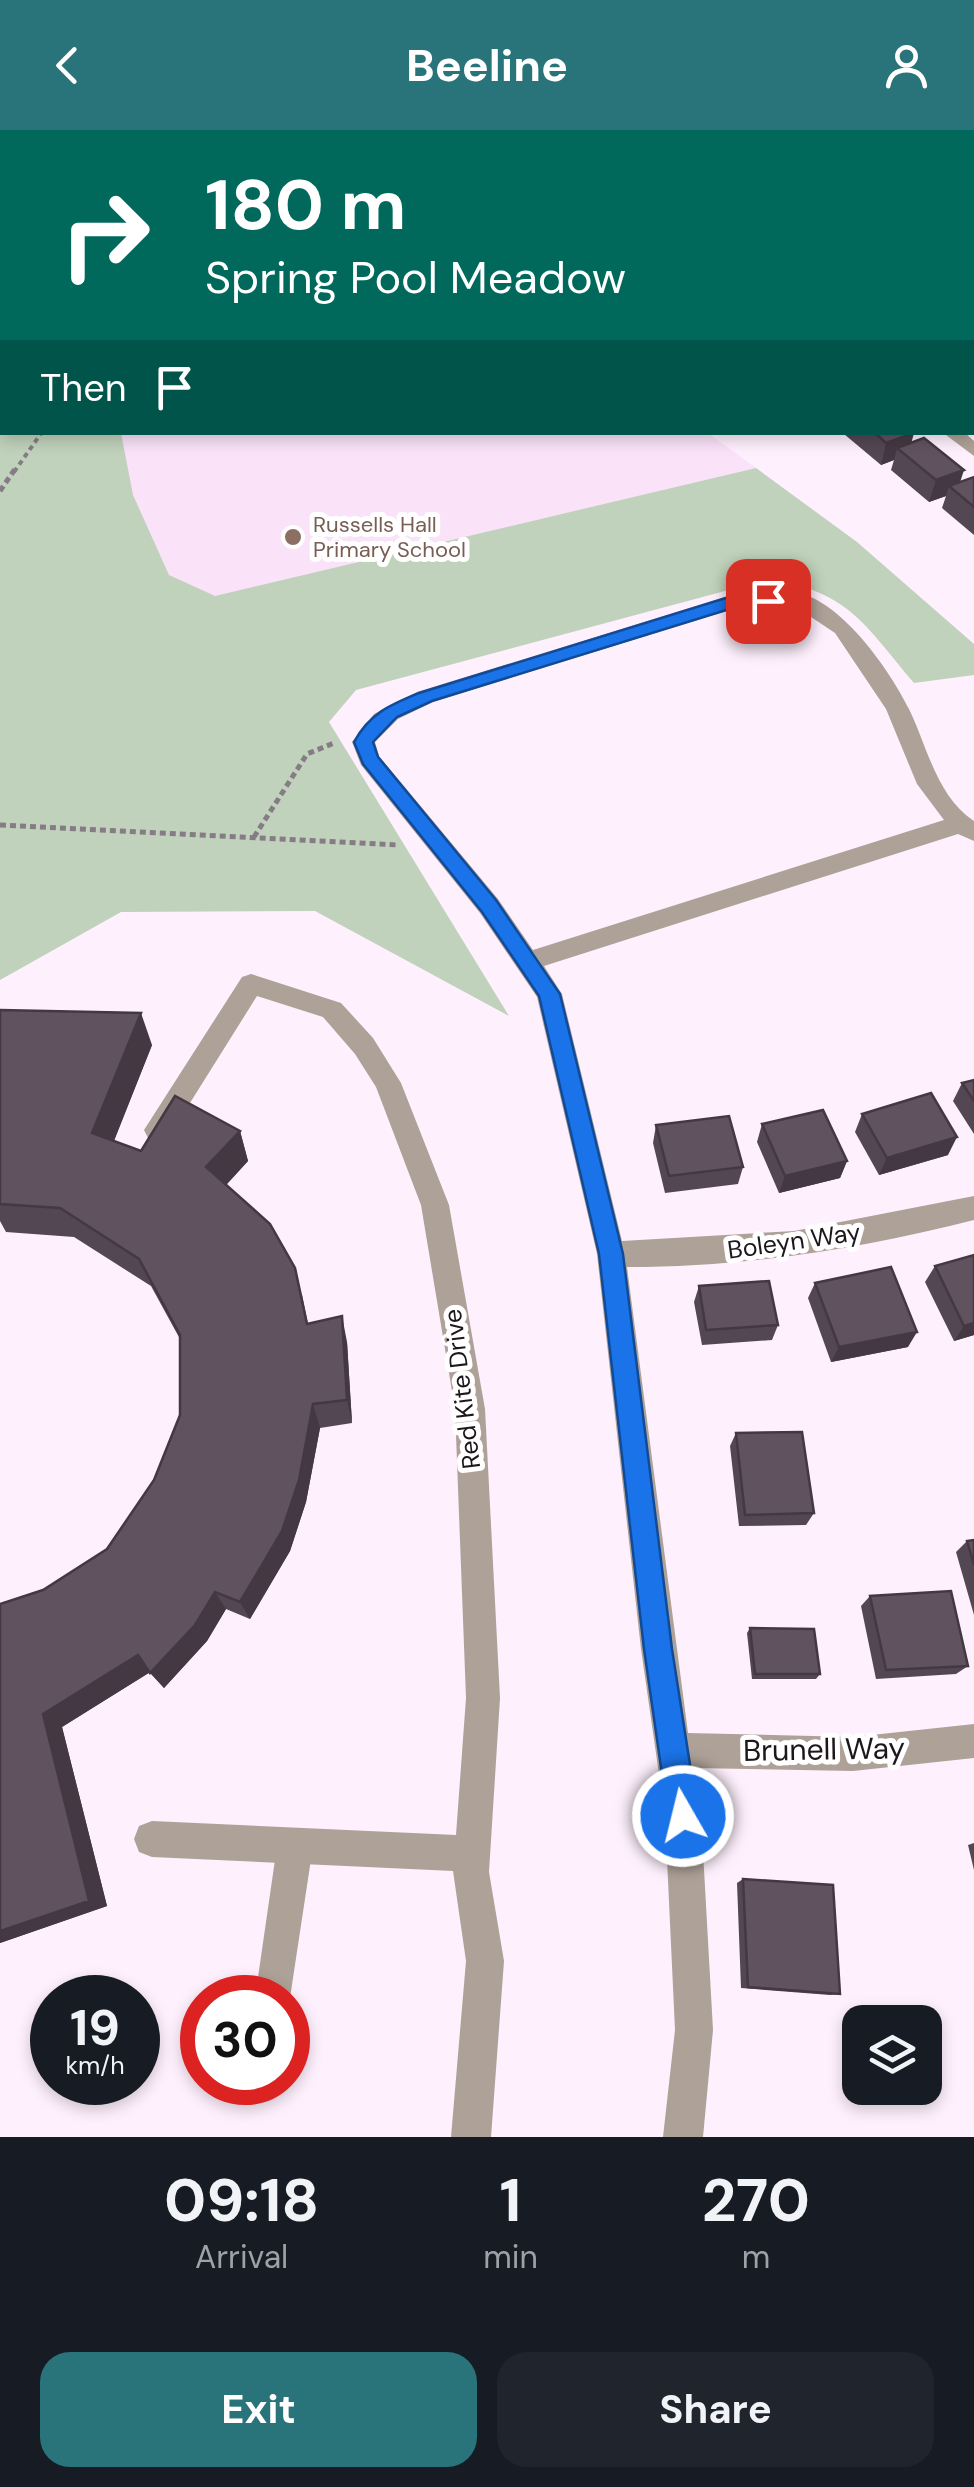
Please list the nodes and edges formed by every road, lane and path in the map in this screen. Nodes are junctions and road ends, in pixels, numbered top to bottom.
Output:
1 (40, 435) edge
2 (0, 490) edge
3 (372, 726) junction
4 (0, 825) edge
5 (967, 828) edge
6 (254, 838) junction
7 (442, 847) junction
8 (527, 962) junction
9 (145, 1150) edge
10 (974, 1208) edge
11 (611, 1254) junction
12 (974, 1742) edge
13 (673, 1750) junction
14 (152, 1839) dead end
15 (296, 1846) junction
16 (473, 1854) junction
17 (277, 1975) edge
18 (472, 2137) edge
19 (683, 2137) edge

1 - 2 path
3 - 5 street
3 - 6 path
3 - 7 street
4 - 6 path
5 - 8 street
6 - 7 path
7 - 8 street
8 - 11 street
9 - 16 street, Red Kite Drive
10 - 11 street, Boleyn Way
11 - 13 street
12 - 13 street, Brunell Way
13 - 19 street
14 - 15 street
15 - 16 street
15 - 17 street
16 - 18 street, Red Kite Drive

